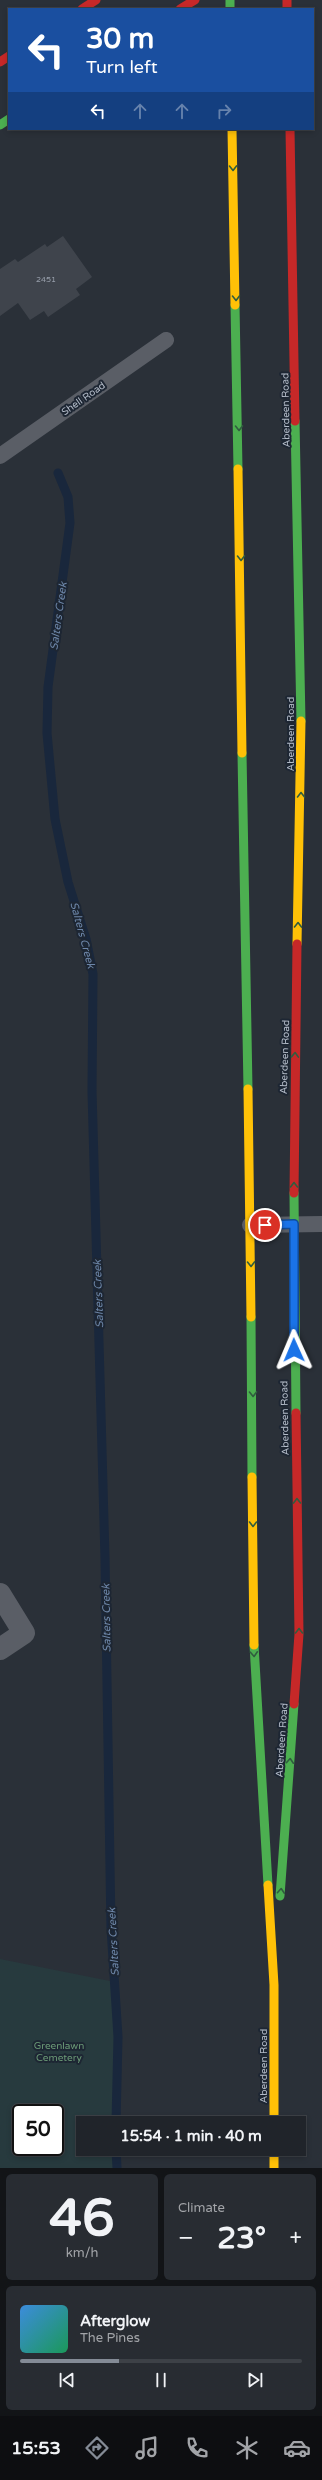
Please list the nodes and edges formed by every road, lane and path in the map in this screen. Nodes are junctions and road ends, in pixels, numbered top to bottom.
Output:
1 (96, 0) edge
2 (194, 0) edge
3 (84, 8) edge
4 (182, 8) edge
5 (232, 130) edge
6 (290, 130) edge
7 (166, 340) dead end
8 (0, 456) edge
9 (294, 1224) junction
10 (322, 1224) edge
11 (250, 1225) junction
12 (0, 1594) edge
13 (0, 1649) edge
14 (274, 1985) junction
15 (274, 2116) edge
16 (274, 2156) edge
17 (274, 2168) edge

1 - 3 main road
2 - 4 main road
5 -> 11 main road, Aberdeen Road
9 -> 6 main road, Aberdeen Road
7 - 8 lane, Shell Road
9 - 10 lane
9 - 11 lane
14 -> 9 main road, Aberdeen Road
11 -> 14 main road, Aberdeen Road
12 - 13 street
14 - 15 main road, Aberdeen Road
16 - 17 main road

